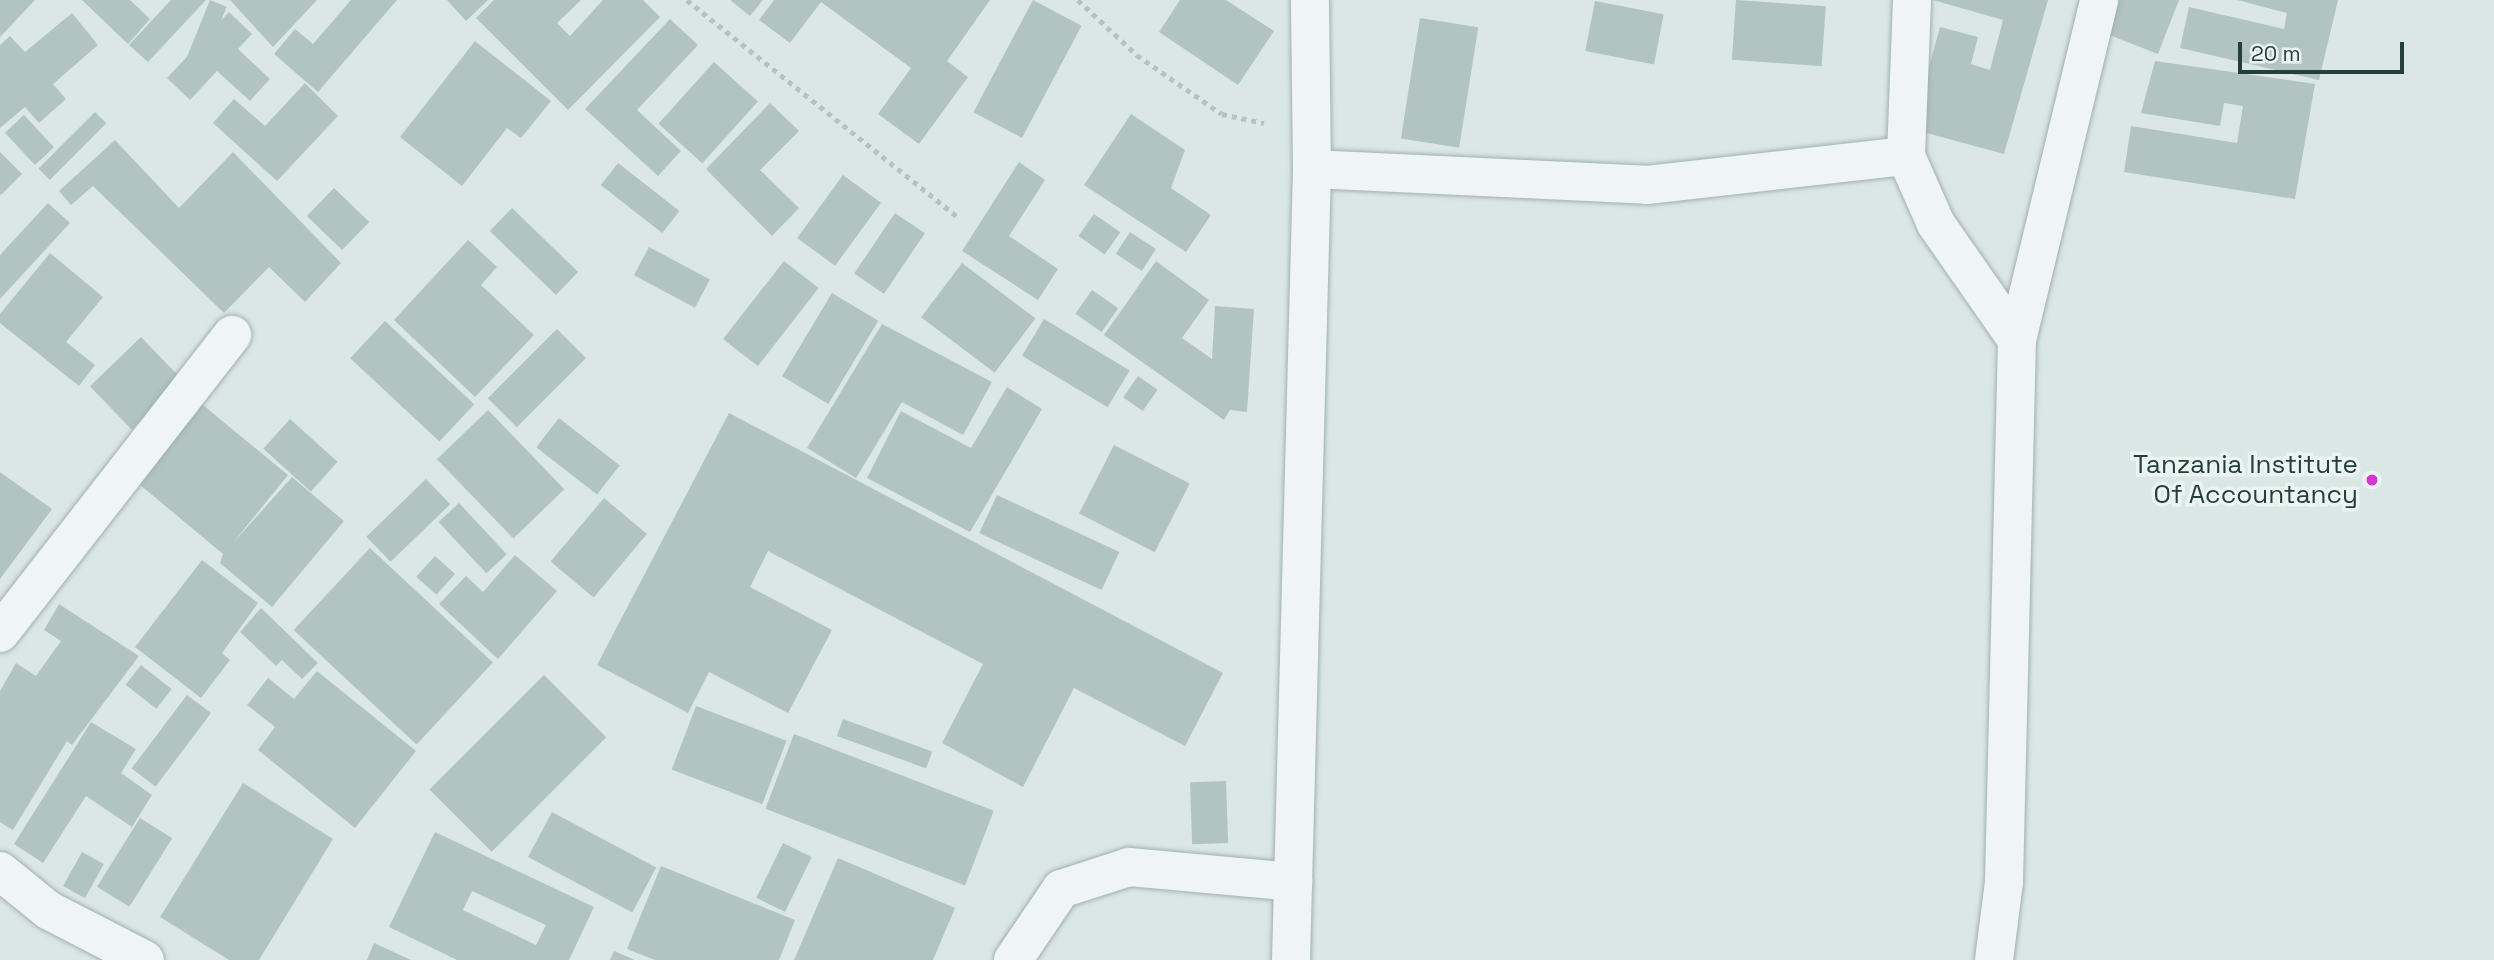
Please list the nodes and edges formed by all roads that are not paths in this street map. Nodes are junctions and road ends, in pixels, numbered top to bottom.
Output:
1 (1310, 0) edge
2 (1912, 0) edge
3 (2099, 0) edge
4 (1310, 151) junction
5 (1906, 156) junction
6 (232, 335) dead end
7 (2017, 340) junction
8 (0, 633) edge
9 (0, 871) edge
10 (1293, 882) junction
11 (145, 960) edge
12 (1013, 960) edge
13 (1291, 960) edge
14 (1994, 960) edge

1 - 4 street
2 - 5 street
3 - 7 street
4 - 5 street
4 - 10 street
5 - 7 street
6 - 8 street
7 - 14 street
9 - 11 street
10 - 12 street
10 - 13 street

